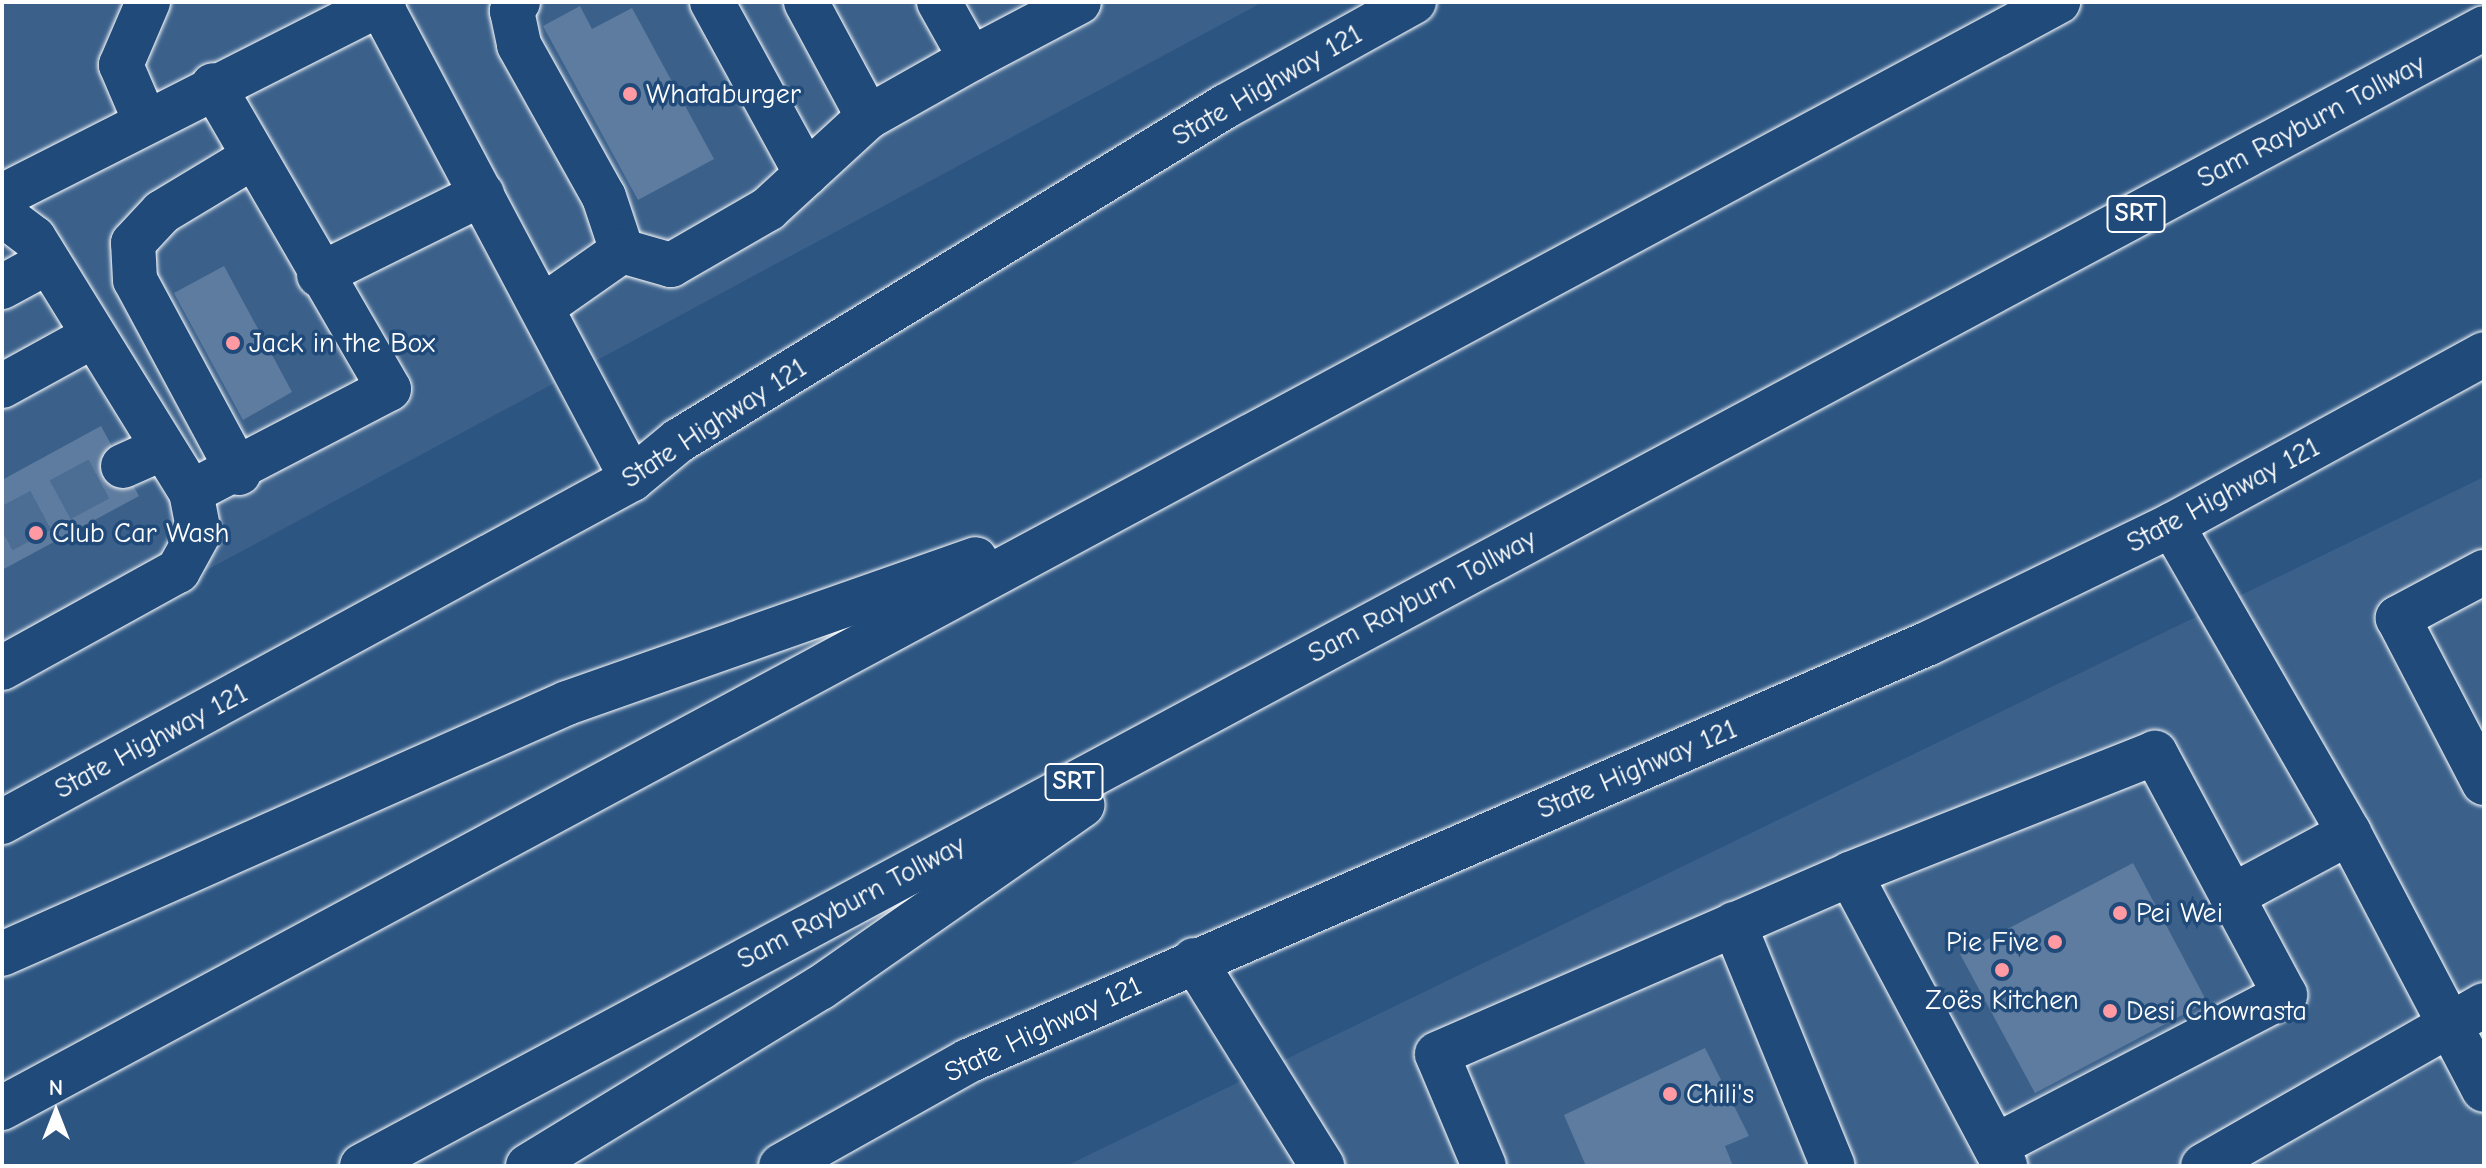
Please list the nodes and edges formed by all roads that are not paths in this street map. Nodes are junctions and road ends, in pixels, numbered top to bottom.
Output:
1 (148, 2) edge
2 (518, 2) edge
3 (712, 2) edge
4 (806, 2) edge
5 (939, 2) edge
6 (1078, 2) edge
7 (1414, 2) edge
8 (2058, 2) edge
9 (381, 3) edge
10 (2484, 28) edge
11 (971, 59) junction
12 (213, 85) junction
13 (868, 117) junction
14 (145, 121) junction
15 (253, 157) junction
16 (806, 174) junction
17 (482, 194) junction
18 (2, 196) edge
19 (2, 214) edge
20 (622, 251) junction
21 (48, 262) junction
22 (319, 275) junction
23 (2, 287) edge
24 (542, 307) junction
25 (93, 336) junction
26 (2484, 354) edge
27 (2, 386) edge
28 (239, 473) junction
29 (632, 479) junction
30 (191, 492) junction
31 (1105, 512) junction
32 (2172, 525) junction
33 (2484, 572) edge
34 (2, 668) edge
35 (1250, 688) junction
36 (2484, 783) edge
37 (2, 822) edge
38 (2349, 833) junction
39 (1850, 874) junction
40 (2232, 896) junction
41 (1734, 924) junction
42 (2, 954) edge
43 (1194, 960) junction
44 (2467, 1014) edge
45 (2484, 1090) edge
46 (2, 1108) edge
47 (2000, 1156) edge
48 (362, 1166) edge
49 (528, 1166) edge
50 (781, 1166) edge
51 (1322, 1166) edge
52 (1484, 1166) edge
53 (1833, 1166) edge
54 (2203, 1166) edge

1 - 14 main road
2 - 20 main road
3 - 16 main road
4 - 13 main road
5 - 11 main road
6 - 11 main road
7 - 29 main road, State Highway 121
8 - 31 main road
9 - 12 main road
9 - 17 main road
10 - 35 main road, Sam Rayburn Tollway / SRT
11 - 13 main road
12 - 14 main road
12 - 15 main road
13 - 16 main road
14 - 18 main road
15 - 22 main road
15 - 28 main road
16 - 20 main road
17 - 22 main road
17 - 24 main road
19 - 21 main road
20 - 24 main road
21 - 23 main road
21 - 25 main road
22 - 28 main road
24 - 29 main road
25 - 27 main road
25 - 30 main road
26 - 32 main road, State Highway 121
28 - 30 main road
29 - 37 main road, State Highway 121
30 - 34 main road
31 - 42 main road
31 - 46 main road
32 - 38 main road
32 - 43 main road, State Highway 121
33 - 36 main road
35 - 48 main road, Sam Rayburn Tollway / SRT
35 - 49 main road
38 - 40 main road
38 - 44 main road
39 - 40 main road
39 - 41 main road
39 - 47 main road
40 - 47 main road
41 - 52 main road
41 - 53 main road
43 - 50 main road, State Highway 121
43 - 51 main road
44 - 45 main road
44 - 54 main road

